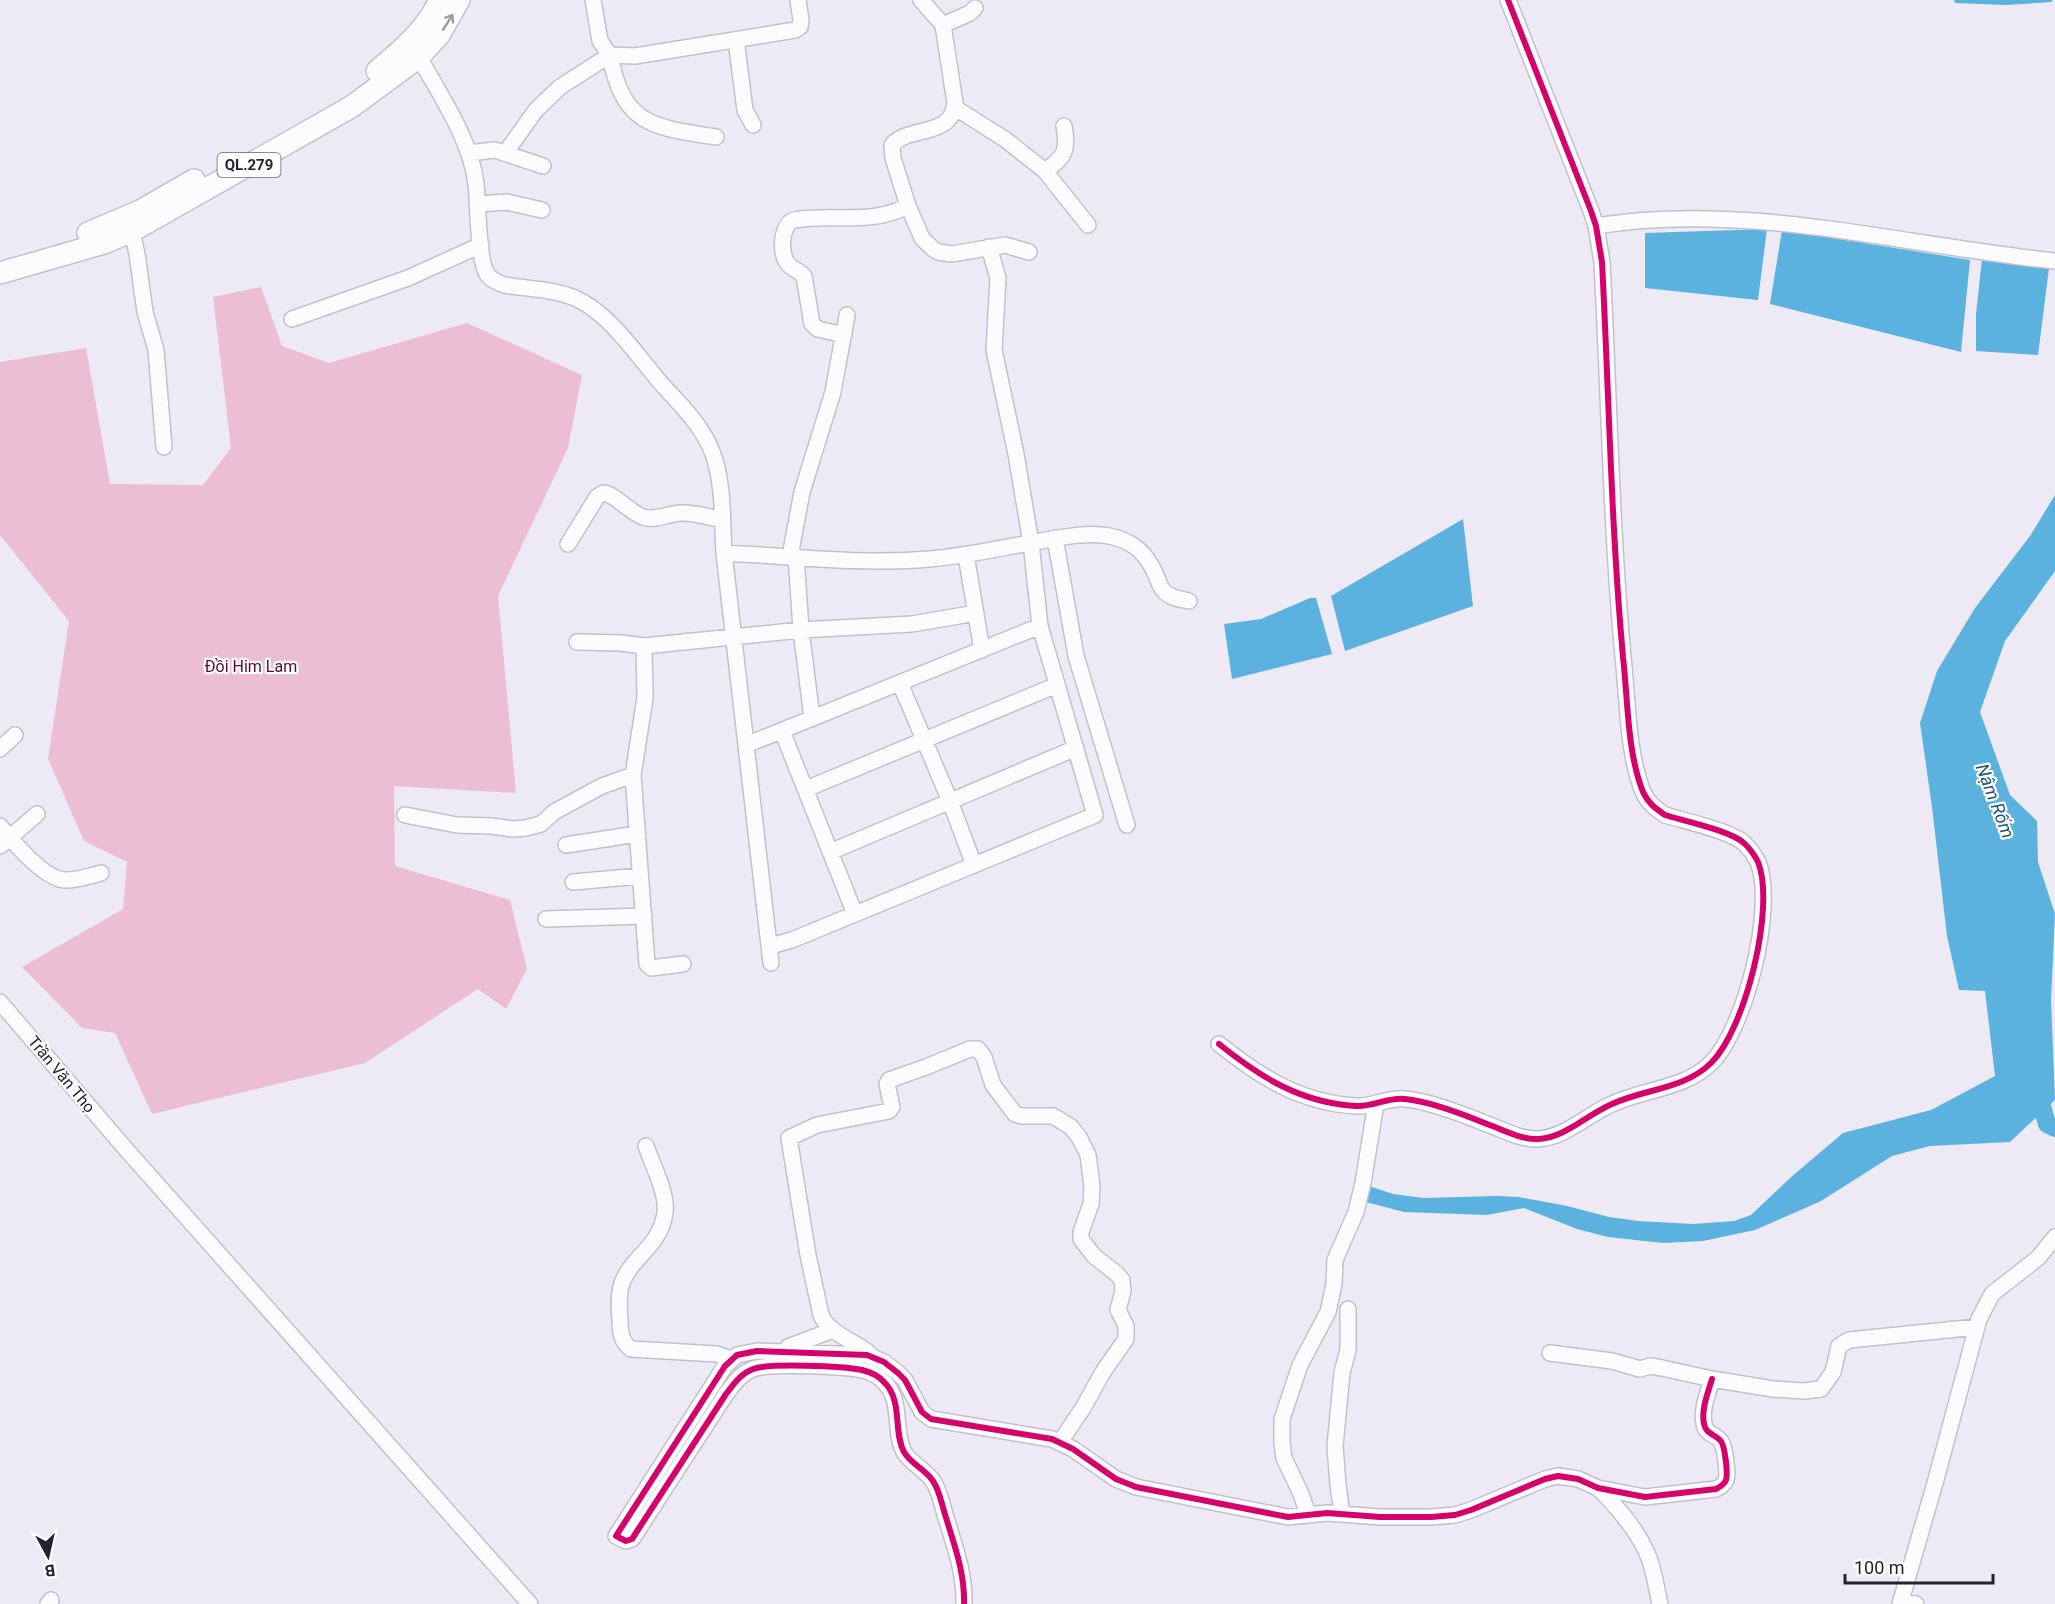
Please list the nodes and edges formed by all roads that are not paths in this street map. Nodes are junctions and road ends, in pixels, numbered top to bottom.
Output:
1 (440, 0) edge
2 (459, 0) edge
3 (593, 0) edge
4 (798, 0) edge
5 (921, 0) edge
6 (1508, 0) edge
7 (975, 8) dead end
8 (943, 25) junction
9 (736, 40) junction
10 (414, 51) junction
11 (610, 55) junction
12 (954, 107) junction
13 (753, 125) dead end
14 (1064, 126) dead end
15 (716, 137) dead end
16 (506, 152) junction
17 (469, 153) junction
18 (543, 166) dead end
19 (1045, 171) junction
20 (478, 204) junction
21 (908, 206) junction
22 (542, 210) dead end
23 (130, 224) junction
24 (1088, 225) dead end
25 (1596, 226) junction
26 (482, 245) junction
27 (989, 247) junction
28 (1029, 252) dead end
29 (0, 259) edge
30 (2055, 261) edge
31 (0, 273) edge
32 (847, 315) dead end
33 (292, 319) dead end
34 (844, 335) junction
35 (164, 447) dead end
36 (722, 520) junction
37 (1055, 538) junction
38 (1031, 543) junction
39 (568, 544) dead end
40 (724, 553) junction
41 (966, 555) junction
42 (793, 556) junction
43 (1189, 601) dead end
44 (976, 614) junction
45 (1040, 626) junction
46 (801, 630) junction
47 (734, 636) junction
48 (577, 642) dead end
49 (644, 646) junction
50 (982, 650) junction
51 (900, 683) junction
52 (1057, 685) junction
53 (812, 718) junction
54 (782, 731) junction
55 (15, 735) dead end
56 (924, 739) junction
57 (746, 745) junction
58 (1076, 748) junction
59 (0, 749) edge
60 (633, 775) junction
61 (806, 789) junction
62 (950, 801) junction
63 (37, 814) dead end
64 (405, 815) dead end
65 (1127, 825) dead end
66 (637, 834) junction
67 (3, 837) edge
68 (566, 845) dead end
69 (830, 852) junction
70 (974, 865) junction
71 (101, 873) dead end
72 (640, 876) junction
73 (573, 882) dead end
74 (855, 914) junction
75 (644, 916) junction
76 (546, 919) dead end
77 (770, 946) junction
78 (771, 963) dead end
79 (683, 964) dead end
80 (0, 1002) edge
81 (1219, 1044) dead end
82 (1376, 1103) junction
83 (646, 1146) dead end
84 (2055, 1238) edge
85 (1348, 1310) dead end
86 (1977, 1327) junction
87 (833, 1330) junction
88 (781, 1351) junction
89 (1550, 1353) dead end
90 (875, 1357) junction
91 (731, 1359) junction
92 (1712, 1379) junction
93 (904, 1401) junction
94 (1060, 1442) junction
95 (1598, 1488) junction
96 (1308, 1514) junction
97 (1342, 1514) junction
98 (1906, 1603) edge
99 (530, 1604) edge
100 (964, 1604) edge
101 (1660, 1604) edge

1 - 10 highway, QL.279
10 -> 2 highway, QL.279
3 - 11 street
4 - 9 street
5 - 8 street
6 - 25 street
7 - 8 street
8 - 12 street
9 - 11 street
9 - 13 street
10 - 17 street
10 - 23 highway, QL.279
11 - 15 street
11 - 16 street
12 - 19 street
12 - 21 street
14 - 19 street
16 - 17 street
16 - 18 street
17 - 20 street
19 - 24 street
20 - 22 street
20 - 26 street
21 - 27 street
21 - 34 street
23 - 29 highway, QL.279
23 - 31 highway, QL.279
23 - 35 street
25 - 30 street
25 - 82 street
26 - 33 street
26 - 36 street
27 - 28 street
27 - 38 street
32 - 34 street
34 - 42 street
36 - 39 street
36 - 40 street
37 - 38 street
37 - 43 street
37 - 65 street
38 - 41 street
38 - 45 street
40 - 42 street
40 - 47 street
41 - 42 street
41 - 44 street
42 - 46 street
44 - 46 street
44 - 50 street
45 - 50 street
45 - 52 street
46 - 47 street
46 - 53 street
47 - 49 street
47 - 57 street
48 - 49 street
49 - 60 street
50 - 51 street
51 - 53 street
51 - 56 street
52 - 56 street
52 - 58 street
53 - 54 street
54 - 57 street
54 - 61 street
55 - 59 street
56 - 61 street
56 - 62 street
57 - 77 street
58 - 62 street
58 - 70 street
60 - 64 street
60 - 66 street
61 - 69 street
62 - 69 street
62 - 70 street
63 - 67 street
66 - 68 street
66 - 72 street
67 - 71 street
69 - 74 street
70 - 74 street
72 - 73 street
72 - 75 street
74 - 77 street
75 - 76 street
75 - 79 street
77 - 78 street
80 - 99 street, Trần Văn Thọ
81 - 82 street
82 - 96 street
83 - 91 street
84 - 86 street
85 - 97 street
86 - 92 street
86 - 98 street
87 - 88 street
87 - 90 street
87 - 94 street
88 - 90 street
88 - 91 street
89 - 92 street
90 - 93 street
91 - 93 street
92 - 95 street
93 - 94 street
93 - 100 street
94 - 96 street
95 - 97 street
95 - 101 street
96 - 97 street

